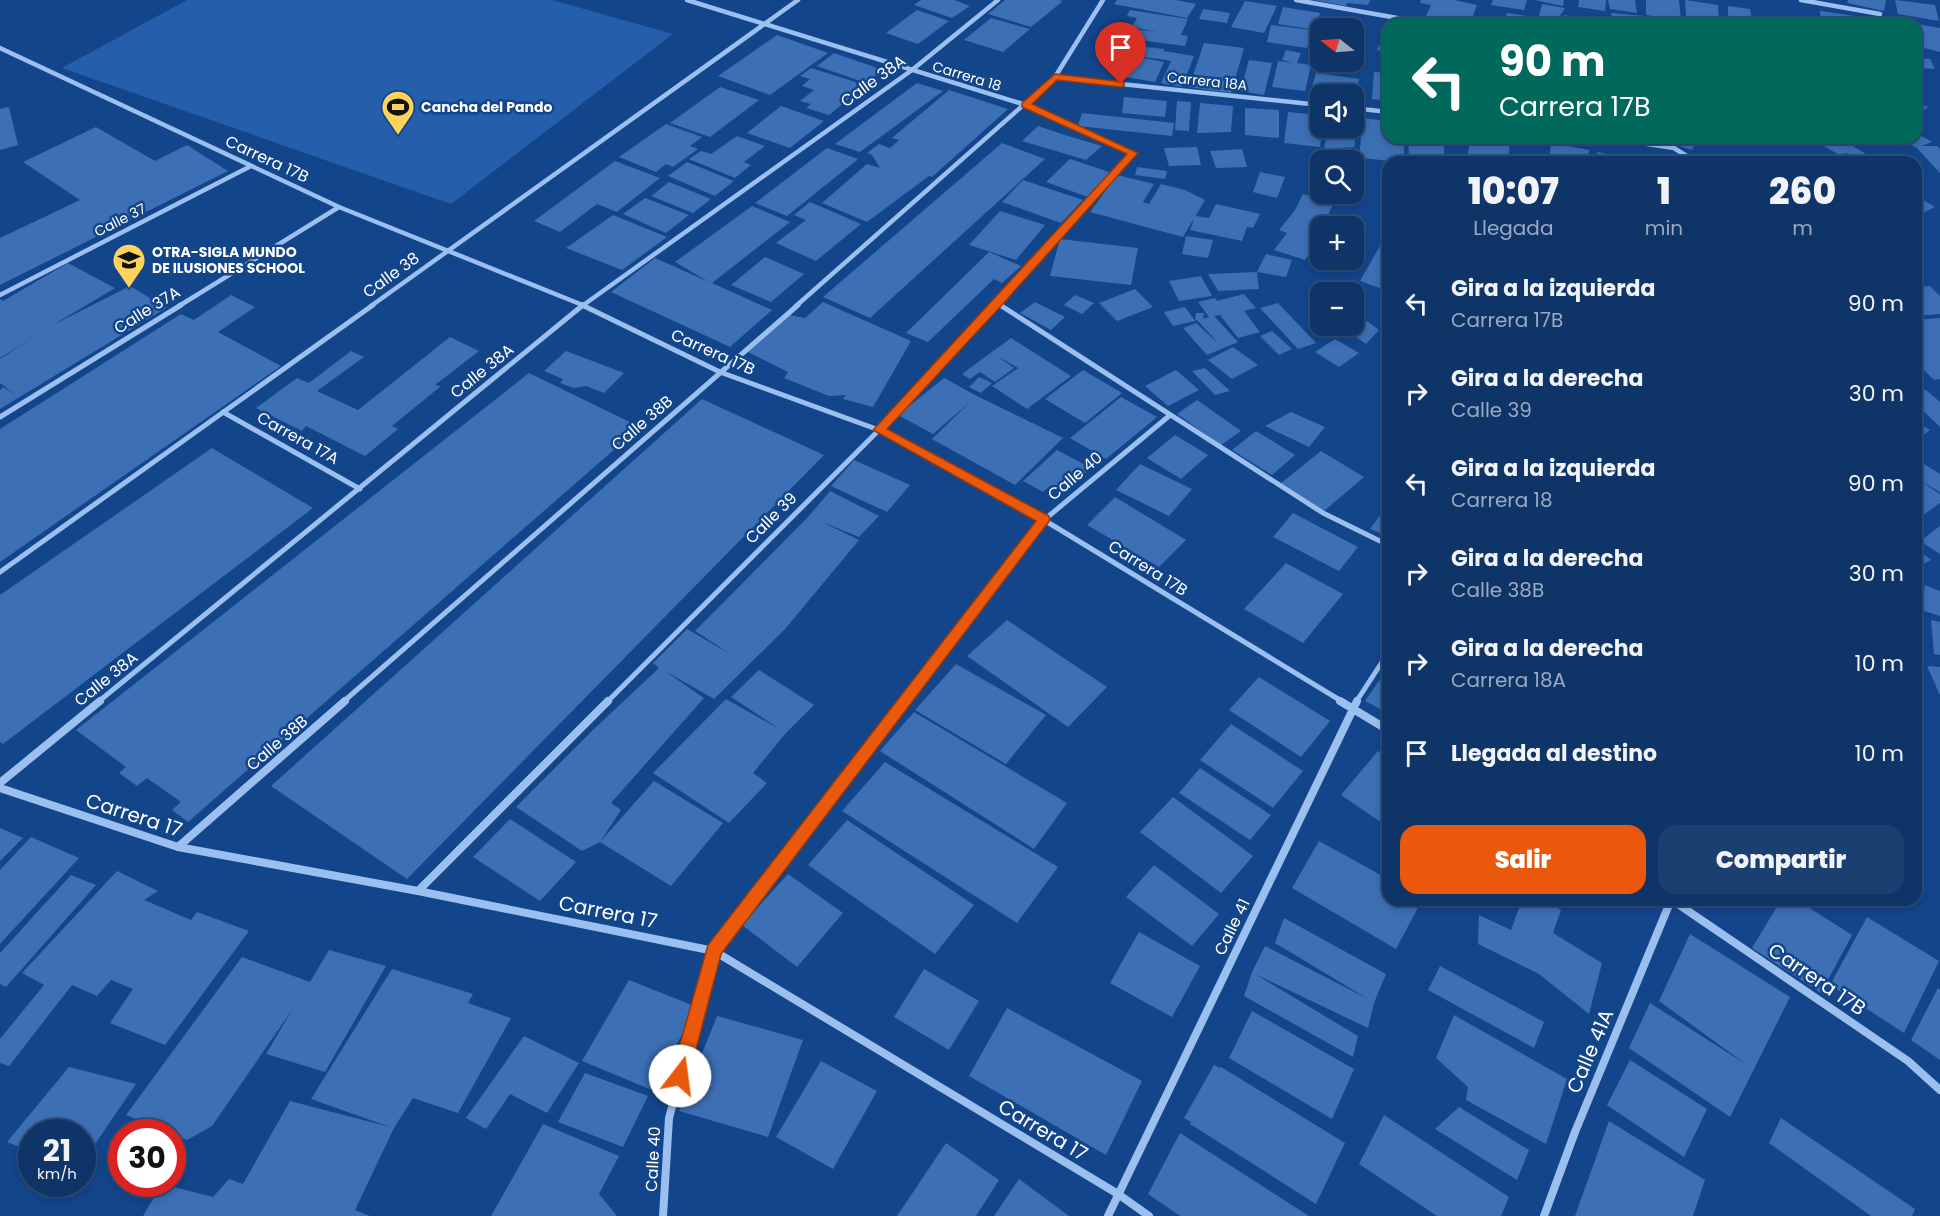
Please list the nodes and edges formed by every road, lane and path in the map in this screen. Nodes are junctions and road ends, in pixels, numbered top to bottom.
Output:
1 (687, 0) edge
2 (798, 0) edge
3 (998, 0) edge
4 (1103, 0) edge
5 (1296, 0) edge
6 (1801, 0) edge
7 (1880, 14) dead end
8 (1397, 18) edge
9 (766, 23) junction
10 (0, 48) edge
11 (912, 70) junction
12 (1055, 77) junction
13 (1310, 104) edge
14 (1026, 105) junction
15 (1364, 109) edge
16 (1382, 111) edge
17 (1647, 144) edge
18 (1133, 153) joint
19 (1687, 156) edge
20 (251, 166) junction
21 (339, 207) junction
22 (449, 250) junction
23 (0, 295) edge
24 (998, 303) junction
25 (583, 305) junction
26 (720, 372) junction
27 (223, 412) junction
28 (1169, 416) junction
29 (0, 417) edge
30 (879, 430) junction
31 (360, 489) junction
32 (1044, 520) junction
33 (1382, 542) edge
34 (0, 572) edge
35 (1382, 662) edge
36 (1352, 709) junction
37 (1382, 726) edge
38 (0, 783) edge
39 (0, 788) edge
40 (178, 847) junction
41 (418, 891) junction
42 (1669, 906) edge
43 (1681, 906) edge
44 (714, 951) junction
45 (1940, 1090) edge
46 (1118, 1194) junction
47 (663, 1216) edge
48 (1108, 1216) edge
49 (1149, 1216) edge
50 (1544, 1216) edge

1 - 9 street, Carrera 18
2 - 9 street, Calle 38
3 - 11 street, Calle 38A
4 - 12 street, Calle 38B
5 - 8 street
6 - 7 street
9 - 11 street, Carrera 18
9 - 22 street, Calle 38
10 - 20 street, Carrera 17B
11 - 14 street, Carrera 18
11 - 25 street, Calle 38A
12 - 13 street, Carrera 18A
12 - 14 street, Calle 38B
14 - 18 street, Carrera 18
14 - 26 street, Calle 38B
15 - 16 street
17 - 19 street
18 - 24 street, Calle 39
20 - 21 street, Carrera 17B
20 - 23 street, Calle 37
21 - 22 street, Carrera 17B
21 - 29 street, Calle 37A
22 - 25 street, Carrera 17B
22 - 27 street, Calle 38
24 - 28 street
24 - 30 street, Calle 39
25 - 26 street, Carrera 17B
25 - 31 street, Calle 38A
26 - 30 street, Carrera 17B
26 - 40 street, Calle 38B
27 - 31 street, Carrera 17A
27 - 34 street, Calle 38
28 - 32 street, Calle 40
28 - 33 street
30 - 32 street, Carrera 17B
30 - 41 street, Calle 39
31 - 38 street, Calle 38A
32 - 36 street, Carrera 17B
32 - 44 street, Calle 40
35 - 36 street, Calle 41
36 - 37 street, Carrera 17B
36 - 46 street, Calle 41
39 - 40 street, Carrera 17
40 - 41 street, Carrera 17
41 - 44 street, Carrera 17
42 - 50 street, Calle 41A
43 - 45 street, Carrera 17B
44 - 46 street, Carrera 17
44 - 47 street, Calle 40
46 - 48 street, Calle 41
46 - 49 street, Carrera 17

